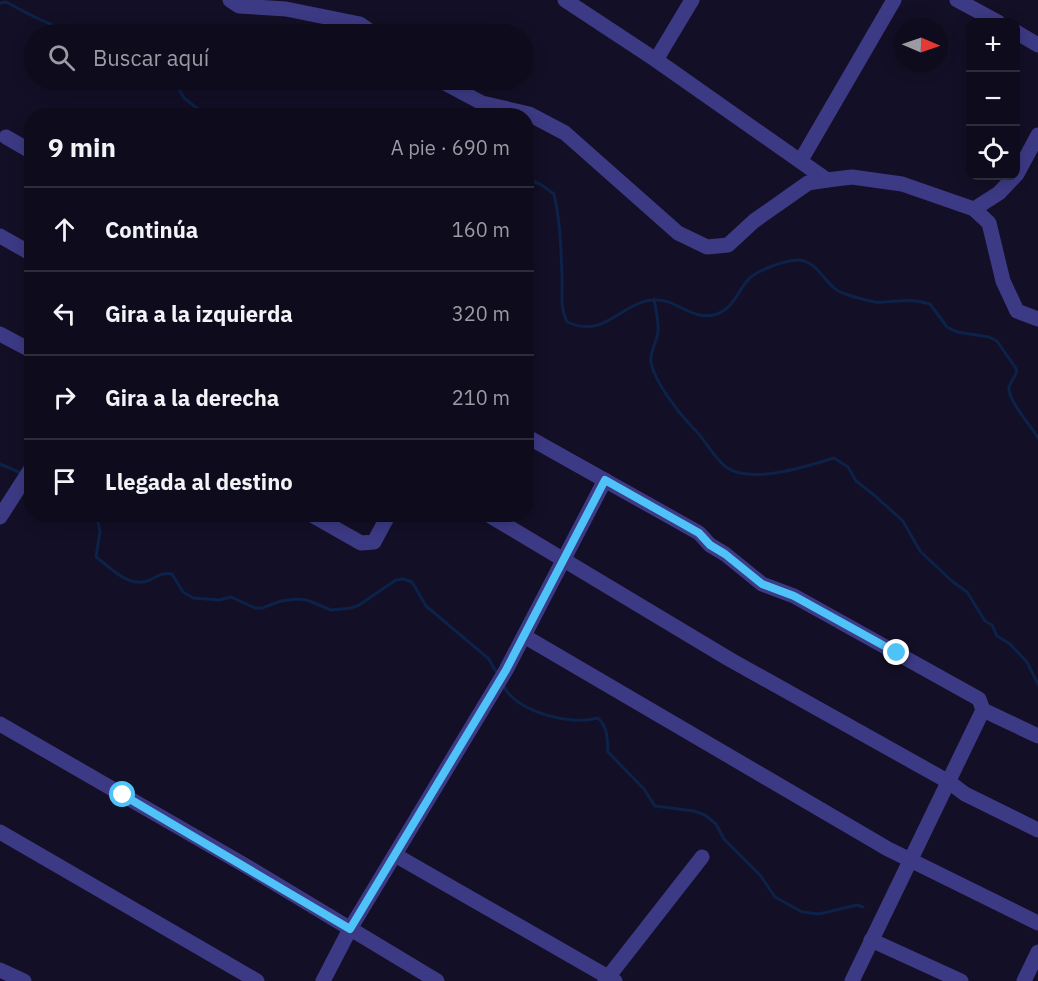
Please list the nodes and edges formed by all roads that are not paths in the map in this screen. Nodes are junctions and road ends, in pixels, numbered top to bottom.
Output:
1 (230, 0) edge
2 (565, 0) edge
3 (692, 0) edge
4 (894, 0) edge
5 (957, 0) edge
6 (583, 5) edge
7 (991, 18) edge
8 (360, 24) edge
9 (1020, 34) edge
10 (1038, 45) edge
11 (656, 60) junction
12 (458, 90) edge
13 (504, 108) edge
14 (534, 116) edge
15 (1038, 135) edge
16 (6, 137) dead end
17 (24, 147) edge
18 (801, 160) junction
19 (827, 180) junction
20 (974, 209) junction
21 (0, 236) edge
22 (24, 250) edge
23 (1038, 319) edge
24 (0, 334) edge
25 (24, 347) edge
26 (534, 440) edge
27 (24, 480) edge
28 (605, 480) junction
29 (0, 517) edge
30 (324, 522) edge
31 (385, 522) edge
32 (500, 522) edge
33 (564, 560) junction
34 (524, 636) junction
35 (983, 710) junction
36 (0, 724) edge
37 (1038, 736) edge
38 (949, 782) junction
39 (1038, 830) edge
40 (0, 832) edge
41 (395, 855) junction
42 (702, 856) dead end
43 (910, 860) junction
44 (1038, 923) edge
45 (350, 929) junction
46 (871, 940) junction
47 (1038, 952) edge
48 (0, 970) edge
49 (609, 980) edge
50 (24, 981) edge
51 (257, 981) edge
52 (322, 981) edge
53 (437, 981) edge
54 (852, 981) edge
55 (962, 981) edge
56 (1024, 981) edge

1 - 8 street
2 - 6 street
3 - 11 street
4 - 18 street
5 - 7 street
6 - 11 street
9 - 10 street
11 - 18 street
12 - 13 street
14 - 19 street
15 - 20 street
16 - 17 street
18 - 19 street
19 - 20 street
20 - 23 street
21 - 22 street
24 - 25 street
26 - 28 street
27 - 29 street
28 - 33 street
28 - 35 street
30 - 31 street
32 - 33 street
33 - 34 street
33 - 38 street
34 - 41 street
34 - 43 street
35 - 37 street
35 - 38 street
36 - 45 street
38 - 39 street
38 - 43 street
40 - 51 street
41 - 45 street
41 - 49 street
42 - 49 street
43 - 44 street
43 - 46 street
45 - 52 street
45 - 53 street
46 - 54 street
46 - 55 street
47 - 56 street
48 - 50 street

